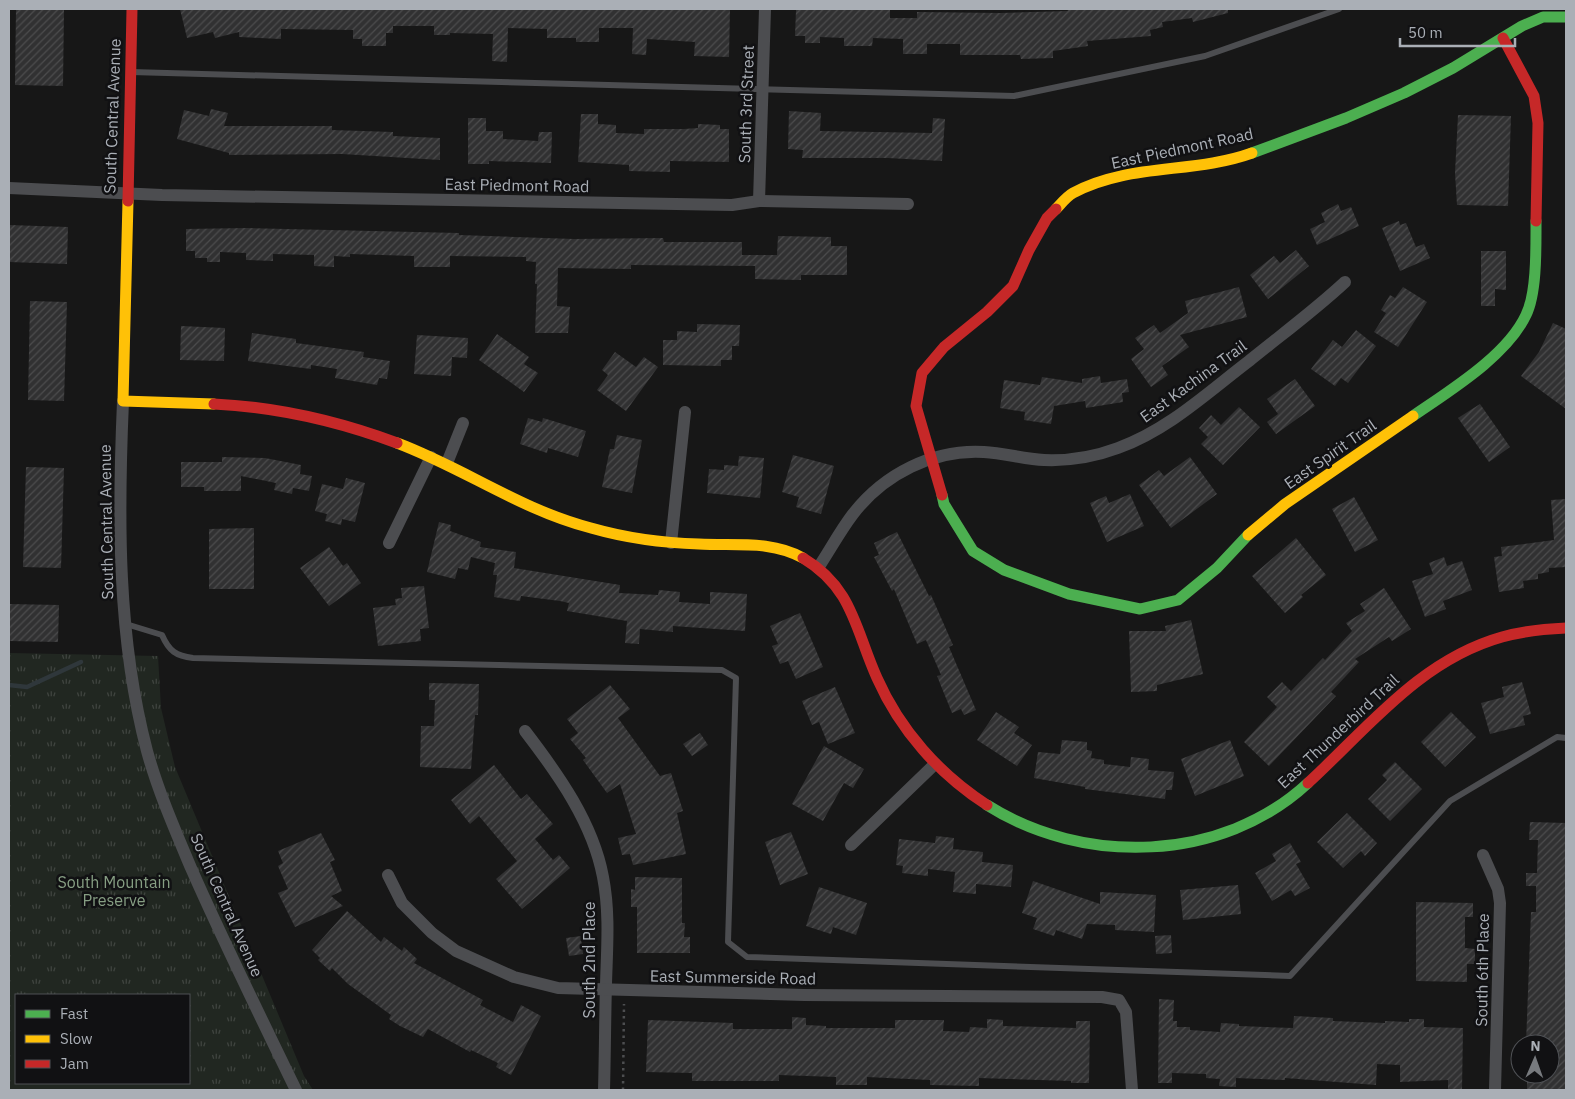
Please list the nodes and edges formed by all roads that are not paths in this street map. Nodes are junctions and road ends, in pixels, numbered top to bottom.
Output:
1 (132, 9) edge
2 (765, 9) edge
3 (1339, 9) edge
4 (1566, 17) edge
5 (1503, 38) junction
6 (130, 72) junction
7 (763, 89) junction
8 (9, 188) edge
9 (126, 192) junction
10 (759, 201) junction
11 (908, 204) dead end
12 (1345, 282) dead end
13 (123, 400) junction
14 (685, 412) dead end
15 (463, 423) dead end
16 (431, 457) junction
17 (932, 458) junction
18 (447, 463) junction
19 (389, 543) dead end
20 (671, 543) junction
21 (818, 568) junction
22 (126, 624) junction
23 (1566, 628) edge
24 (525, 731) dead end
25 (1566, 738) edge
26 (935, 764) junction
27 (852, 845) dead end
28 (1483, 855) dead end
29 (388, 875) dead end
30 (606, 991) junction
31 (296, 1090) edge
32 (604, 1090) edge
33 (1132, 1090) edge
34 (1495, 1090) edge

1 - 6 street, South Central Avenue
2 - 7 street, South 3rd Street
3 - 7 lane
4 - 5 street, East Piedmont Road
5 - 17 street, East Piedmont Road
5 - 17 street, East Spirit Trail
6 - 7 lane
6 - 9 street, South Central Avenue
7 - 10 street, South 3rd Street
8 - 9 street, East Piedmont Road
9 - 10 street, East Piedmont Road
9 - 13 street, South Central Avenue
10 - 11 street, East Piedmont Road
12 - 17 street, East Kachina Trail
13 - 16 street, East Thunderbird Trail
13 - 22 street, South Central Avenue
14 - 20 street
15 - 18 street
16 - 18 street, East Thunderbird Trail
16 - 19 street
17 - 21 street, East Kachina Trail
18 - 20 street, East Thunderbird Trail
20 - 21 street, East Thunderbird Trail
21 - 26 street, East Thunderbird Trail
22 - 25 lane
22 - 31 street, South Central Avenue
23 - 26 street, East Thunderbird Trail
24 - 30 street, South 2nd Place
26 - 27 street
28 - 34 street, South 6th Place
29 - 30 street, East Summerside Road
30 - 32 street, South 2nd Place
30 - 33 street, East Summerside Road

